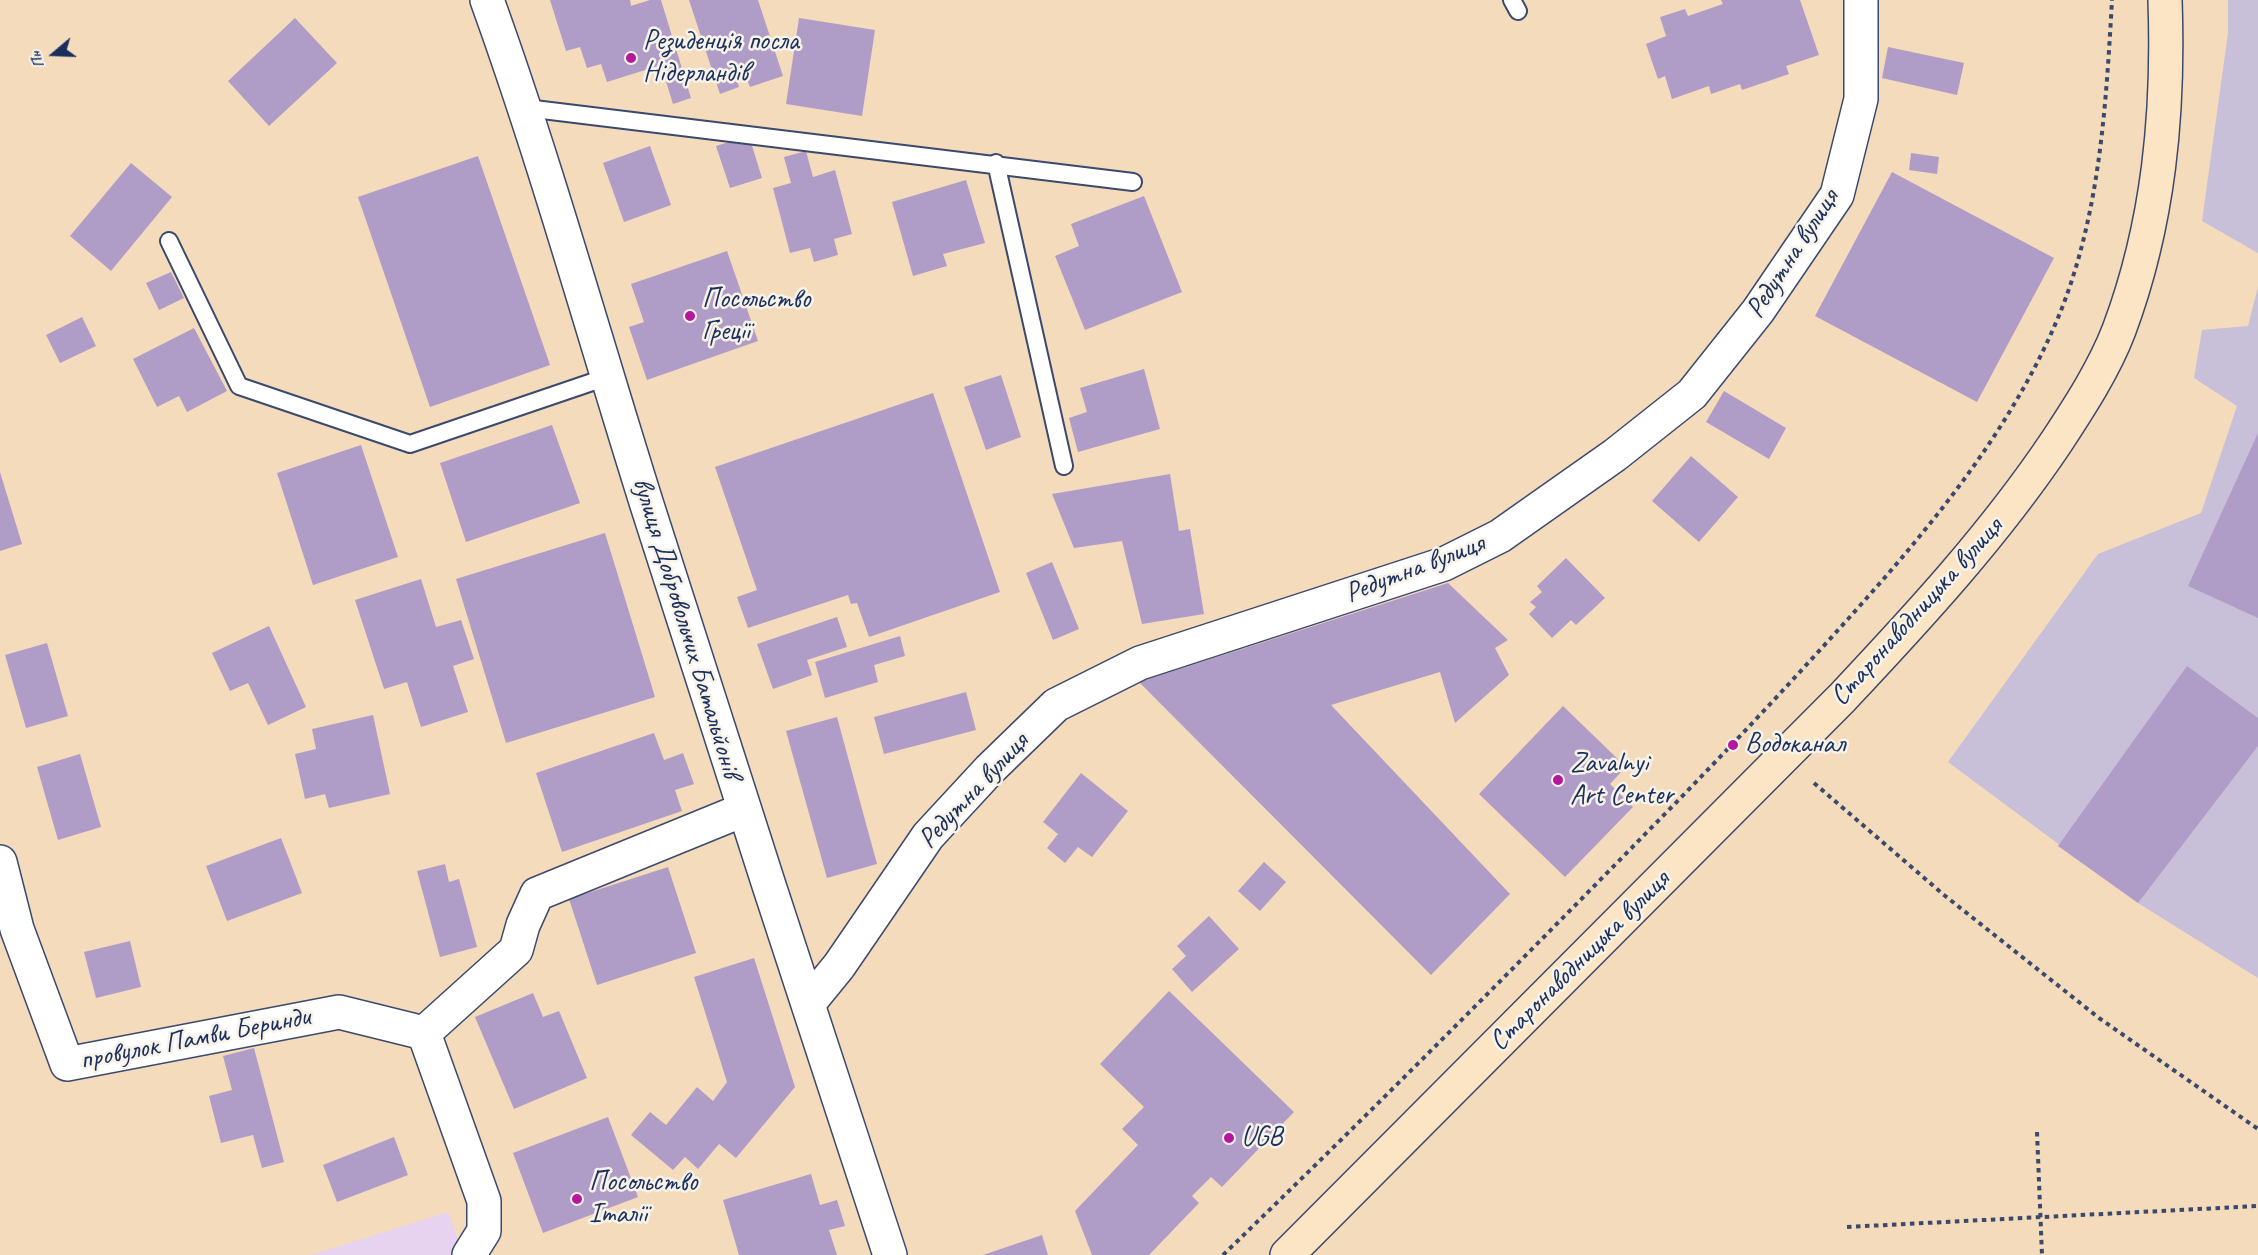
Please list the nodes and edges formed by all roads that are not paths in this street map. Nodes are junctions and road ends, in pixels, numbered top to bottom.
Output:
1 (487, 0) edge
2 (1861, 0) edge
3 (2165, 0) edge
4 (526, 108) junction
5 (996, 163) junction
6 (1133, 182) dead end
7 (169, 241) dead end
8 (607, 377) junction
9 (1064, 466) dead end
10 (743, 810) junction
11 (0, 862) edge
12 (808, 1005) junction
13 (424, 1034) junction
14 (469, 1255) edge
15 (890, 1255) edge
16 (1287, 1255) edge

1 - 4 street, вулиця Добровольчих Батальйонів
2 - 12 street, Редутна вулиця
3 - 16 main road, Старонаводницька вулиця
4 - 5 lane
4 - 8 street, вулиця Добровольчих Батальйонів
5 - 6 lane
5 - 9 lane
7 - 8 lane
8 - 10 street, вулиця Добровольчих Батальйонів
10 - 12 street, вулиця Добровольчих Батальйонів
10 - 13 street
11 - 13 street, провулок Памви Беринди
12 - 15 street, вулиця Добровольчих Батальйонів
13 - 14 street

